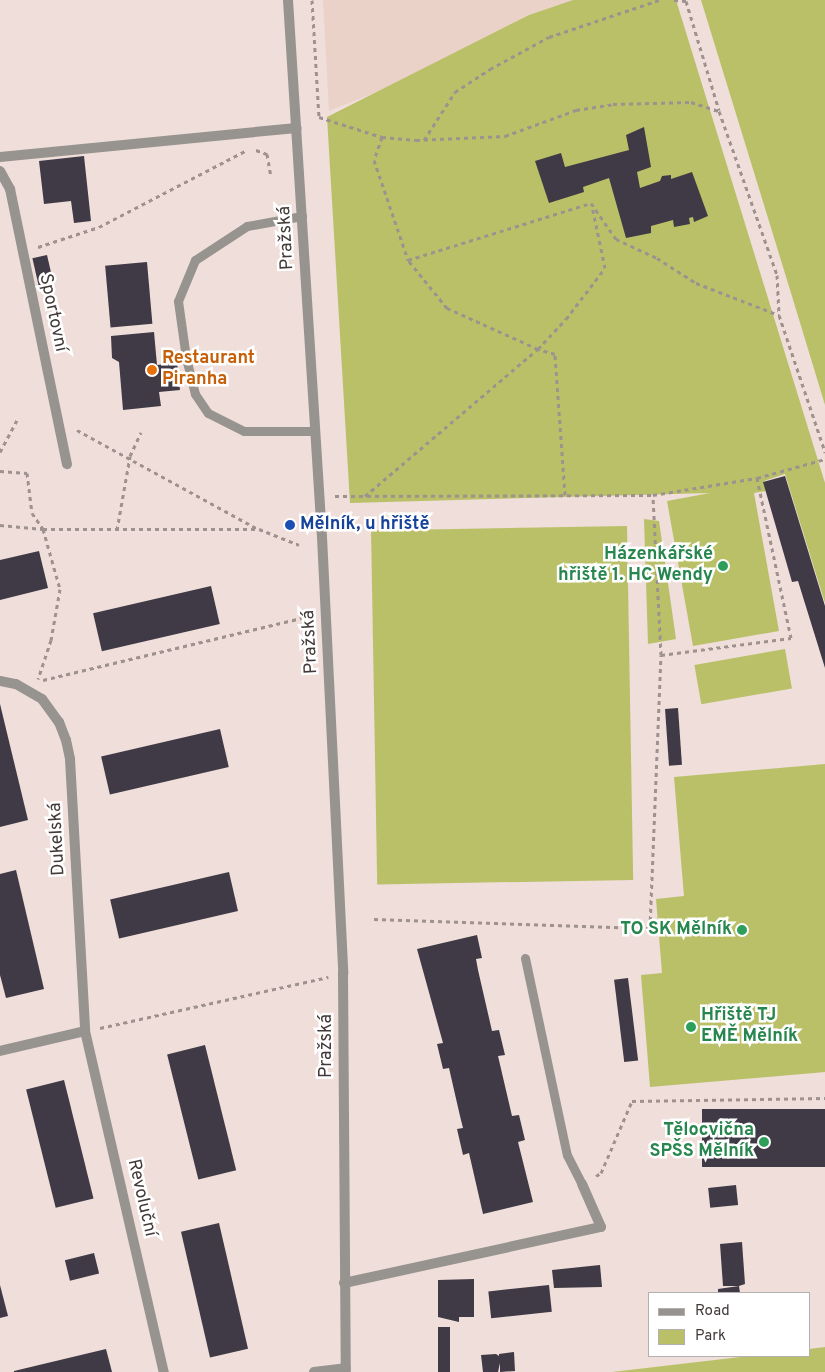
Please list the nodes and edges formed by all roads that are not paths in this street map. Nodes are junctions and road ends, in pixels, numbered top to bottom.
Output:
1 (288, 0) edge
2 (297, 128) junction
3 (0, 157) edge
4 (0, 171) edge
5 (302, 216) junction
6 (315, 432) junction
7 (67, 464) dead end
8 (0, 681) edge
9 (526, 958) dead end
10 (85, 1031) junction
11 (0, 1051) edge
12 (582, 1184) joint
13 (344, 1283) junction
14 (346, 1370) edge
15 (164, 1372) edge
16 (314, 1372) edge

1 - 2 street, Pražská
2 - 3 street
2 - 5 street, Pražská
4 - 7 street, Sportovní
5 - 6 street, Pražská
5 - 6 lane
6 - 13 street, Pražská
8 - 10 street, Dukelská
9 - 12 lane
10 - 11 street
10 - 15 street, Revoluční
12 - 13 street
13 - 14 street, Pražská
14 - 16 street

